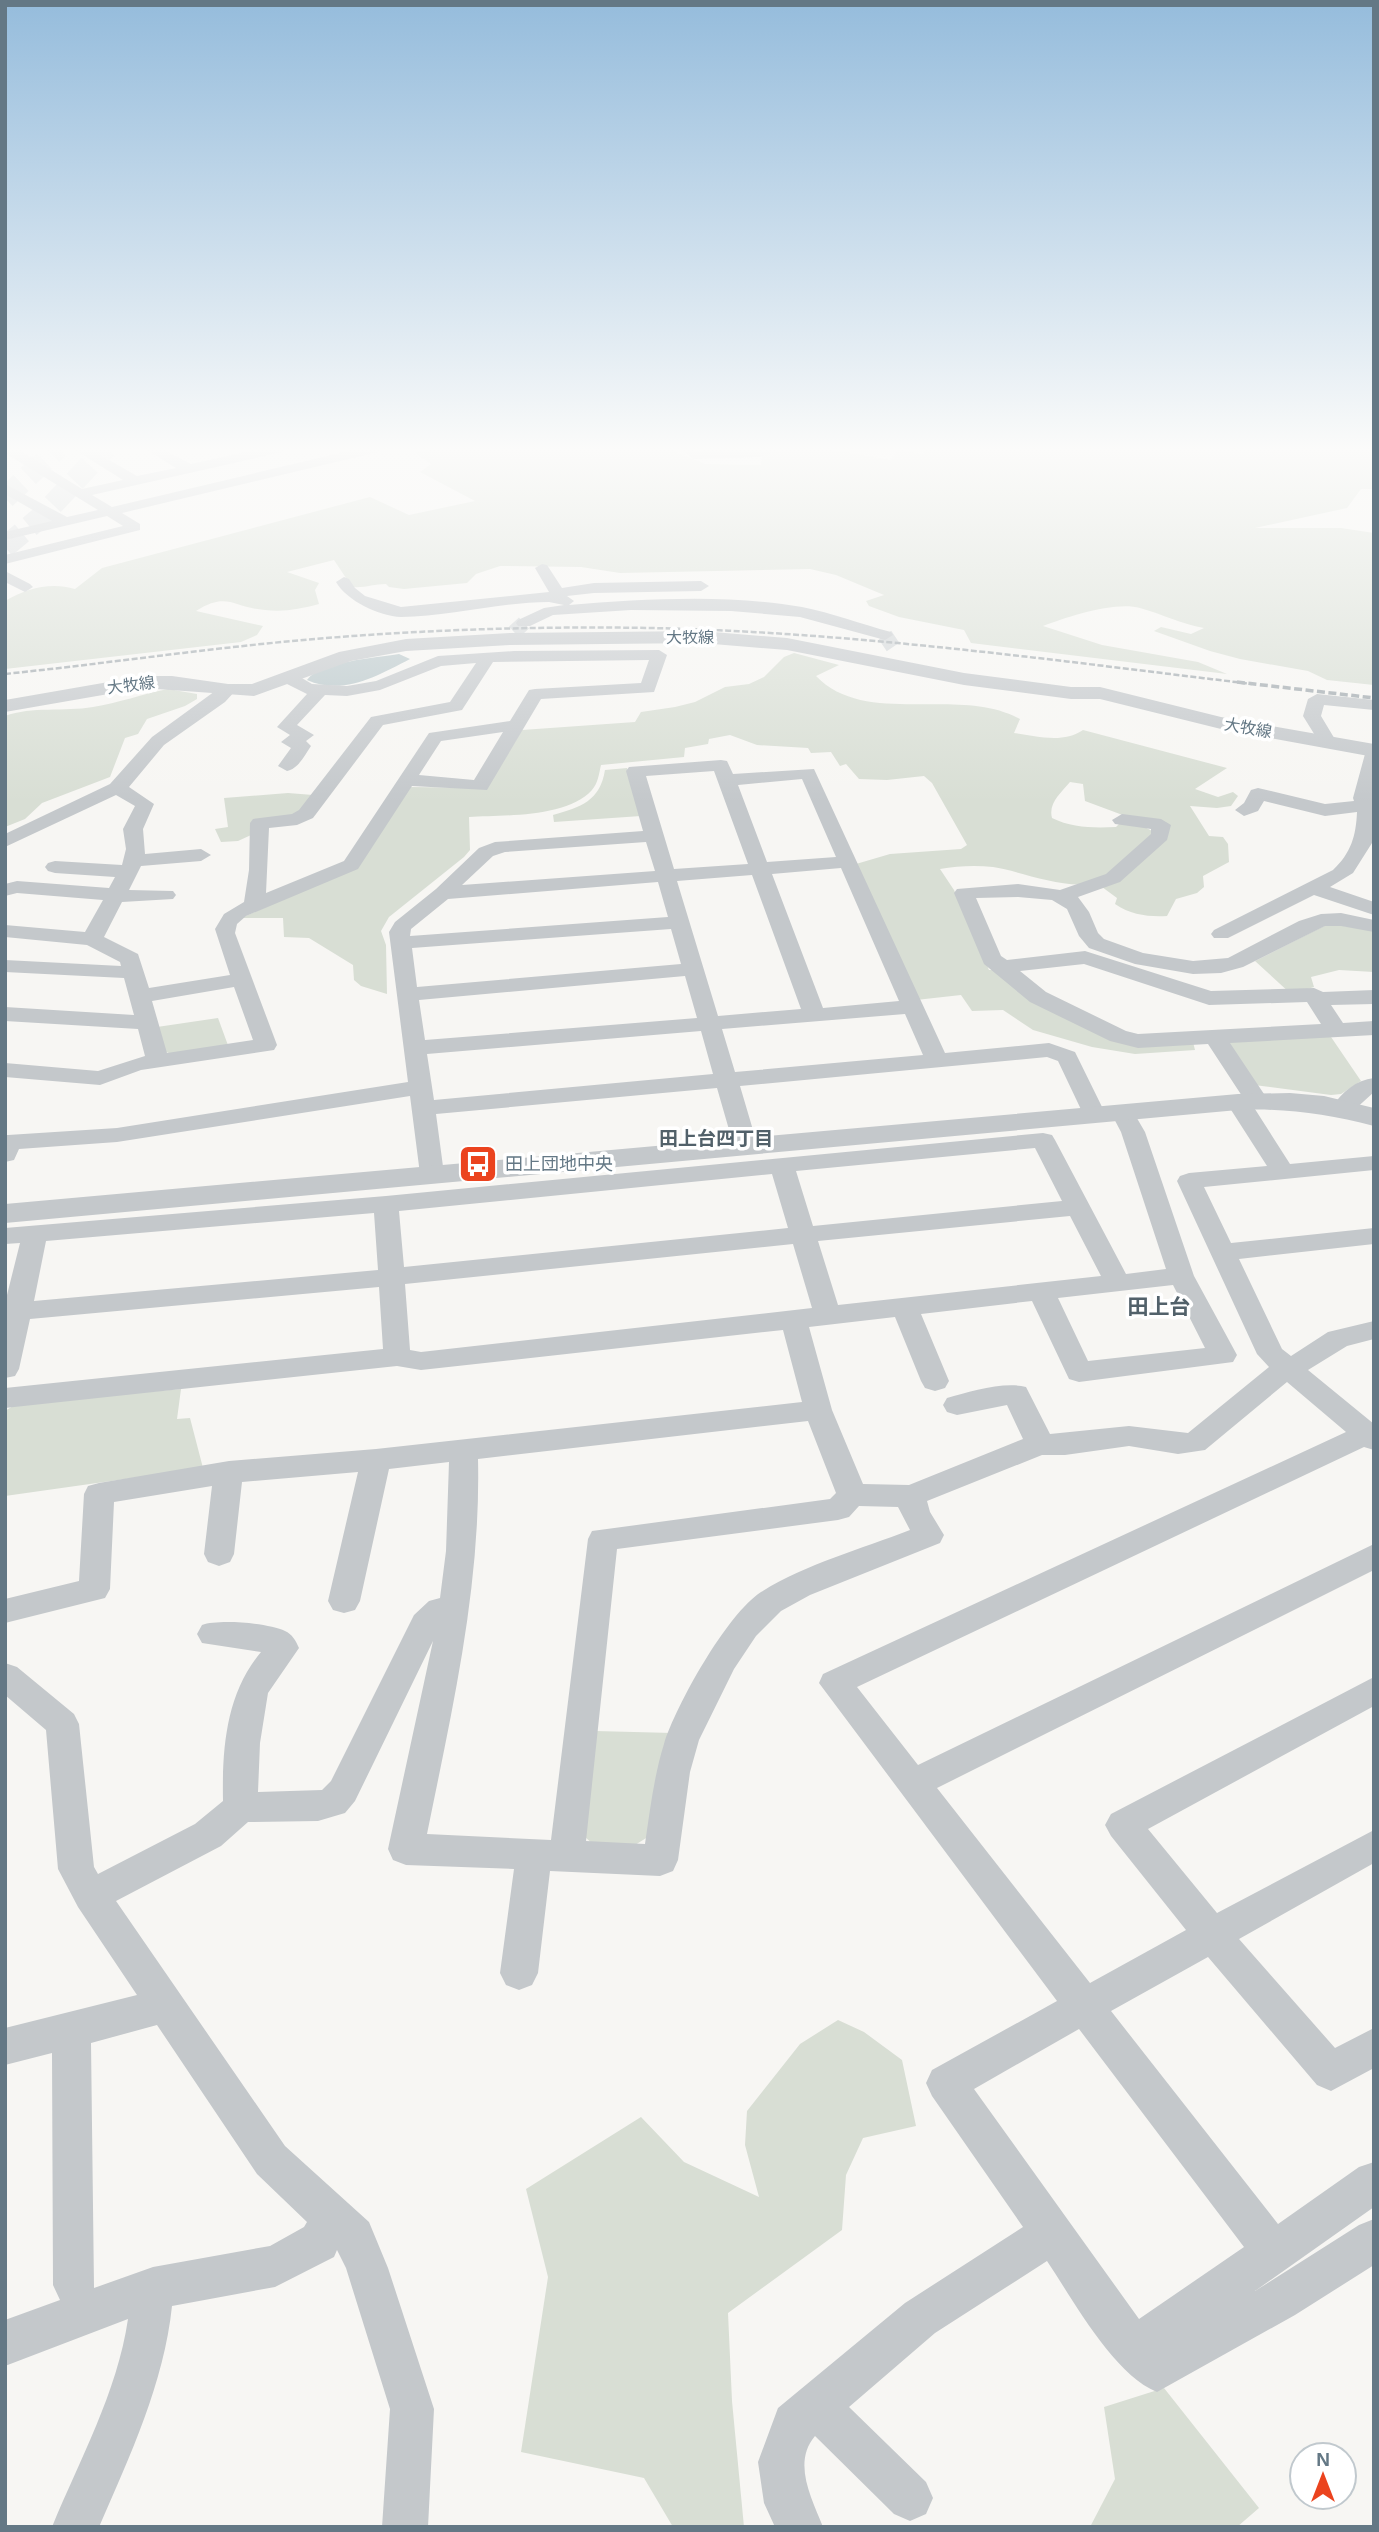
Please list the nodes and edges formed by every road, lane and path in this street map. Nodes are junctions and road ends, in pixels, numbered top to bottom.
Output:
1 (542, 568) dead end
2 (5, 575) edge
3 (344, 582) dead end
4 (701, 586) dead end
5 (25, 587) dead end
6 (556, 596) junction
7 (838, 604) dead end
8 (616, 607) junction
9 (899, 624) dead end
10 (516, 631) junction
11 (887, 645) junction
12 (488, 657) junction
13 (289, 678) junction
14 (228, 690) junction
15 (319, 691) junction
16 (1374, 705) edge
17 (5, 706) edge
18 (517, 725) junction
19 (1327, 741) junction
20 (1374, 753) edge
21 (287, 766) dead end
22 (727, 779) junction
23 (407, 780) junction
24 (117, 788) junction
25 (1370, 804) edge
26 (1244, 810) dead end
27 (1122, 820) dead end
28 (653, 835) junction
29 (5, 841) edge
30 (201, 855) dead end
31 (847, 862) junction
32 (55, 867) dead end
33 (132, 867) junction
34 (760, 869) junction
35 (665, 876) junction
36 (6, 888) edge
37 (1313, 888) junction
38 (443, 893) junction
39 (166, 895) dead end
40 (114, 896) junction
41 (1062, 896) junction
42 (254, 906) junction
43 (1374, 909) edge
44 (679, 922) junction
45 (1374, 926) edge
46 (5, 931) edge
47 (1221, 934) dead end
48 (92, 939) junction
49 (401, 943) junction
50 (5, 966) edge
51 (1004, 967) junction
52 (693, 969) junction
53 (134, 971) junction
54 (243, 979) junction
55 (408, 994) junction
56 (140, 996) junction
57 (1374, 997) edge
58 (1316, 999) junction
59 (911, 1007) junction
60 (5, 1014) edge
61 (814, 1014) junction
62 (709, 1022) junction
63 (148, 1023) junction
64 (1374, 1028) edge
65 (1336, 1030) junction
66 (1215, 1037) junction
67 (415, 1048) junction
68 (158, 1061) junction
69 (937, 1061) junction
70 (5, 1070) edge
71 (726, 1080) junction
72 (1374, 1085) edge
73 (422, 1098) junction
74 (1247, 1101) junction
75 (1343, 1107) junction
76 (1108, 1114) junction
77 (1374, 1117) edge
78 (746, 1147) junction
79 (5, 1154) edge
80 (1374, 1163) edge
81 (782, 1165) junction
82 (1283, 1172) junction
83 (432, 1174) junction
84 (386, 1204) junction
85 (1077, 1206) junction
86 (5, 1214) edge
87 (35, 1234) junction
88 (803, 1235) junction
89 (5, 1236) edge
90 (1374, 1236) edge
91 (1223, 1252) junction
92 (1181, 1276) junction
93 (390, 1278) junction
94 (1118, 1283) junction
95 (1042, 1293) junction
96 (905, 1308) junction
97 (12, 1312) edge
98 (828, 1316) junction
99 (794, 1320) junction
100 (1374, 1330) edge
101 (397, 1357) junction
102 (1287, 1367) junction
103 (5, 1369) edge
104 (935, 1381) dead end
105 (5, 1398) edge
106 (957, 1405) dead end
107 (818, 1409) junction
108 (1370, 1437) edge
109 (1040, 1444) junction
110 (463, 1450) junction
111 (376, 1460) junction
112 (229, 1472) junction
113 (852, 1495) junction
114 (911, 1496) junction
115 (219, 1554) dead end
116 (1374, 1556) edge
117 (344, 1601) dead end
118 (454, 1609) junction
119 (5, 1611) edge
120 (213, 1634) dead end
121 (1374, 1690) edge
122 (12, 1691) edge
123 (914, 1783) junction
124 (241, 1807) junction
125 (1374, 1845) edge
126 (551, 1856) junction
127 (92, 1896) junction
128 (1213, 1936) junction
129 (519, 1973) dead end
130 (167, 2004) junction
131 (1086, 2006) junction
132 (71, 2031) junction
133 (1374, 2046) edge
134 (5, 2048) edge
135 (1374, 2182) edge
136 (332, 2218) junction
137 (1052, 2233) junction
138 (1374, 2239) edge
139 (1273, 2251) junction
140 (74, 2285) dead end
141 (153, 2288) junction
142 (5, 2344) edge
143 (1135, 2349) junction
144 (815, 2405) junction
145 (910, 2498) dead end
146 (75, 2527) edge
147 (405, 2527) edge
148 (800, 2527) edge

1 - 6 street
2 - 5 street
3 - 6 street
4 - 6 street
6 - 7 street
6 - 8 street
8 - 10 street
8 - 11 street
9 - 11 street
10 - 11 street, 大牧線
10 - 13 street, 大牧線
11 - 19 street, 大牧線
12 - 15 street
12 - 18 street
12 - 42 street
13 - 14 street, 大牧線
13 - 15 street
14 - 17 street, 大牧線
14 - 24 street
15 - 21 street
16 - 19 street
18 - 23 street
18 - 23 street
19 - 20 street, 大牧線
20 - 25 street
22 - 28 street
22 - 31 street
22 - 34 street
23 - 42 street
24 - 29 street
24 - 33 street
25 - 26 street
25 - 37 street
27 - 41 street
28 - 35 street
28 - 38 street
30 - 33 street
31 - 34 street
31 - 59 street
32 - 33 street
33 - 40 street
34 - 35 street
34 - 61 street
35 - 38 street
35 - 44 street
36 - 40 street
37 - 43 street
37 - 47 street
38 - 49 street
39 - 40 street
40 - 48 street
41 - 45 street
41 - 51 street
42 - 54 street
44 - 49 street
44 - 52 street
46 - 48 street
48 - 53 street
49 - 55 street
50 - 53 street
51 - 58 street
51 - 66 street
52 - 55 street
52 - 62 street
53 - 56 street
54 - 56 street
54 - 68 street
55 - 67 street
56 - 63 street
57 - 58 street
58 - 65 street
59 - 61 street
59 - 69 street
60 - 63 street
61 - 62 street
62 - 67 street
62 - 71 street
63 - 68 street
64 - 65 street
65 - 66 street
66 - 74 street
67 - 73 street
68 - 70 street
69 - 71 street
69 - 76 street
71 - 73 street
71 - 78 street
72 - 75 street
73 - 79 street
73 - 83 street
74 - 75 street
74 - 76 street
74 - 82 street
75 - 77 street
76 - 78 street
76 - 92 street
78 - 83 street
80 - 82 street
81 - 84 street
81 - 85 street
81 - 88 street
82 - 91 street
83 - 86 street
84 - 87 street
84 - 93 street
85 - 88 street
85 - 94 street
87 - 89 street
87 - 97 street
88 - 93 street
88 - 98 street
90 - 91 street
91 - 102 street
92 - 94 street
92 - 95 street
93 - 97 street
93 - 101 street
94 - 95 street
95 - 96 street
96 - 98 street
96 - 104 street
97 - 103 street
98 - 99 street
99 - 101 street
99 - 107 street
100 - 102 street
101 - 105 street
102 - 108 street
102 - 109 street
106 - 109 street
107 - 110 street
107 - 113 street
108 - 123 street
109 - 114 street
110 - 111 street
110 - 118 street
111 - 112 street
111 - 117 street
112 - 115 street
112 - 119 street
113 - 114 street
113 - 126 street
114 - 126 street
116 - 123 street
118 - 124 street
118 - 126 street
120 - 124 street
121 - 128 street
122 - 127 street
123 - 131 street
124 - 127 street
125 - 128 street
126 - 129 street
127 - 130 street
128 - 131 street
128 - 133 street
130 - 132 street
130 - 136 street
131 - 137 street
131 - 139 street
132 - 134 street
132 - 140 street
135 - 139 street
136 - 141 street
136 - 147 street
137 - 143 street
137 - 144 street
138 - 143 street
139 - 143 street
141 - 142 street
141 - 146 street
144 - 145 street
144 - 148 street

